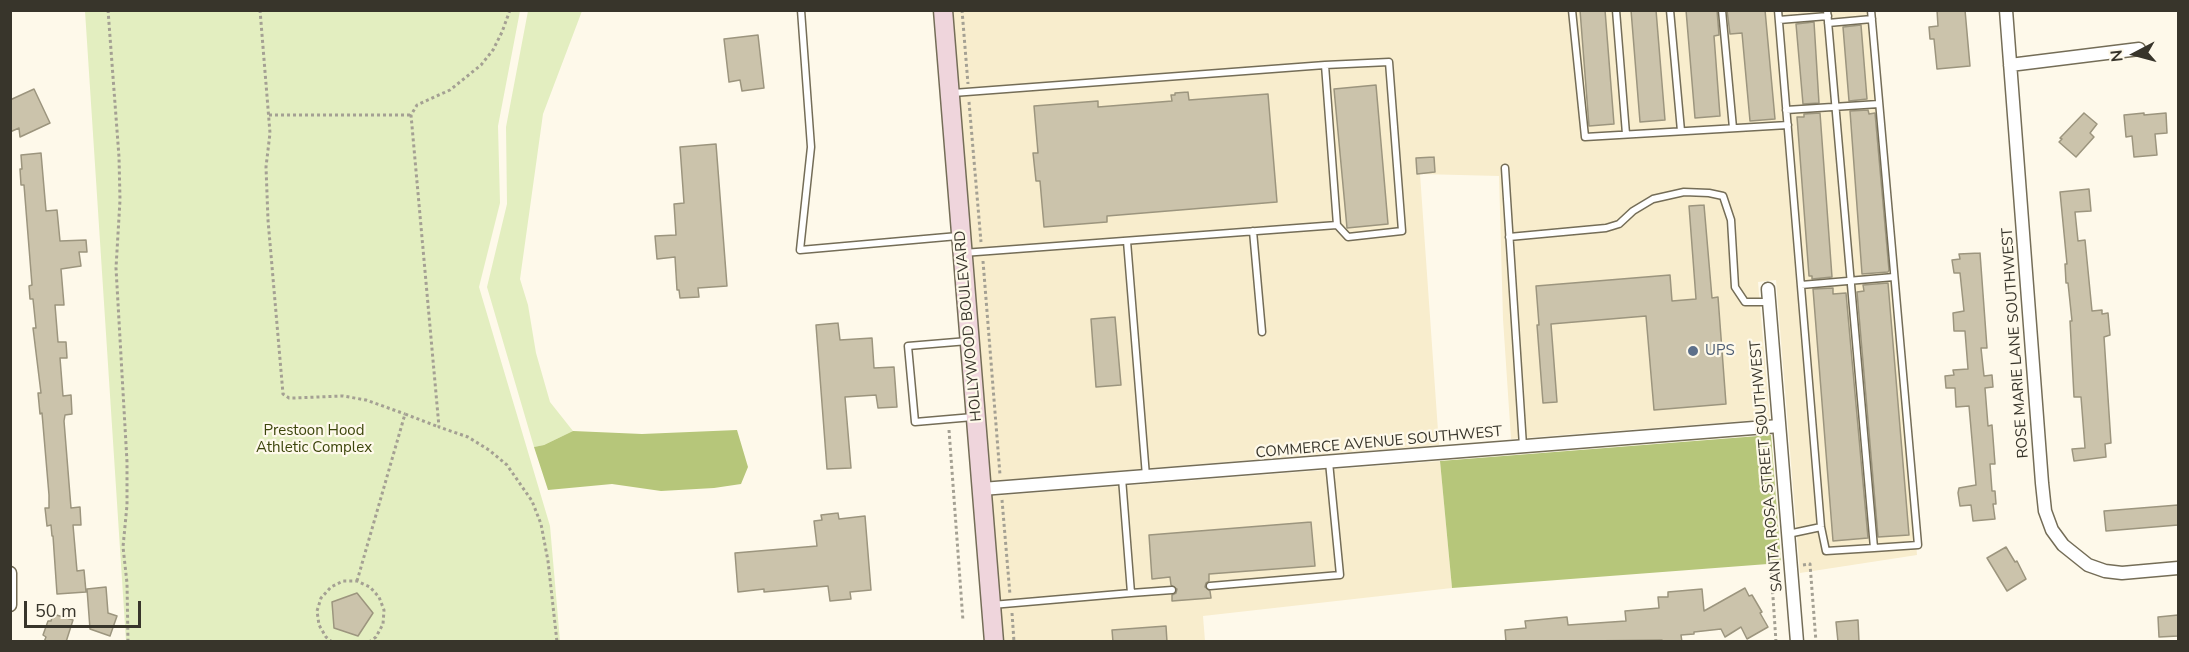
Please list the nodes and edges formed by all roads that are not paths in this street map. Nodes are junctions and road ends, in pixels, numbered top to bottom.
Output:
1 (801, 10) edge
2 (943, 10) edge
3 (1572, 10) edge
4 (1616, 10) edge
5 (1670, 10) edge
6 (1722, 10) edge
7 (1778, 10) edge
8 (1871, 10) edge
9 (2006, 10) edge
10 (1828, 16) edge
11 (1779, 20) junction
12 (1872, 20) junction
13 (2139, 50) dead end
14 (1325, 65) junction
15 (2010, 65) junction
16 (950, 93) junction
17 (1879, 105) junction
18 (1835, 106) junction
19 (1786, 110) junction
20 (1788, 125) junction
21 (1733, 128) junction
22 (1681, 131) junction
23 (1626, 134) junction
24 (1505, 168) dead end
25 (1337, 225) junction
26 (1252, 231) junction
27 (1509, 237) junction
28 (1127, 241) junction
29 (962, 244) junction
30 (1894, 277) junction
31 (1851, 281) junction
32 (1801, 285) junction
33 (1768, 295) joint
34 (1262, 332) dead end
35 (970, 340) junction
36 (976, 416) junction
37 (1779, 426) junction
38 (1523, 446) junction
39 (1329, 462) junction
40 (1146, 476) junction
41 (1122, 478) junction
42 (982, 489) junction
43 (1821, 527) junction
44 (1788, 534) junction
45 (1874, 548) junction
46 (2178, 568) edge
47 (10, 573) edge
48 (1210, 586) dead end
49 (1172, 590) dead end
50 (1131, 593) junction
51 (10, 605) edge
52 (992, 605) junction
53 (994, 642) edge
54 (1797, 642) edge

1 - 29 lane
2 - 16 street, HOLLYWOOD BOULEVARD
3 - 23 lane
4 - 23 lane
5 - 22 lane
6 - 21 lane
7 - 11 lane
8 - 12 lane
9 - 15 street, ROSE MARIE LANE SOUTHWEST
10 - 11 lane
10 - 12 lane
10 - 18 lane
11 - 19 lane
12 - 17 lane
13 - 15 street
14 - 16 lane
14 - 25 lane
14 - 25 lane
15 - 46 street, ROSE MARIE LANE SOUTHWEST
16 - 29 street, HOLLYWOOD BOULEVARD
17 - 18 lane
17 - 30 lane
18 - 19 lane
18 - 31 lane
19 - 20 lane
20 - 21 lane
20 - 32 lane
21 - 22 lane
22 - 23 lane
24 - 27 lane
25 - 26 lane
26 - 28 lane
26 - 34 lane
27 - 33 lane
27 - 38 lane
28 - 29 lane
28 - 40 lane
29 - 35 street, HOLLYWOOD BOULEVARD
30 - 31 lane
30 - 45 lane
31 - 32 lane
31 - 45 lane
32 - 43 lane
33 - 37 street, SANTA ROSA STREET SOUTHWEST
35 - 36 street, HOLLYWOOD BOULEVARD
35 - 36 lane
36 - 42 street, HOLLYWOOD BOULEVARD
37 - 38 street, COMMERCE AVENUE SOUTHWEST
37 - 44 street, SANTA ROSA STREET SOUTHWEST
38 - 39 street, COMMERCE AVENUE SOUTHWEST
39 - 40 street, COMMERCE AVENUE SOUTHWEST
39 - 48 lane
40 - 41 street, COMMERCE AVENUE SOUTHWEST
41 - 42 street, COMMERCE AVENUE SOUTHWEST
41 - 50 lane
42 - 52 street, HOLLYWOOD BOULEVARD
43 - 44 lane
43 - 45 lane
44 - 54 street, SANTA ROSA STREET SOUTHWEST
47 - 51 street
49 - 50 lane
50 - 52 lane
52 - 53 street, HOLLYWOOD BOULEVARD

